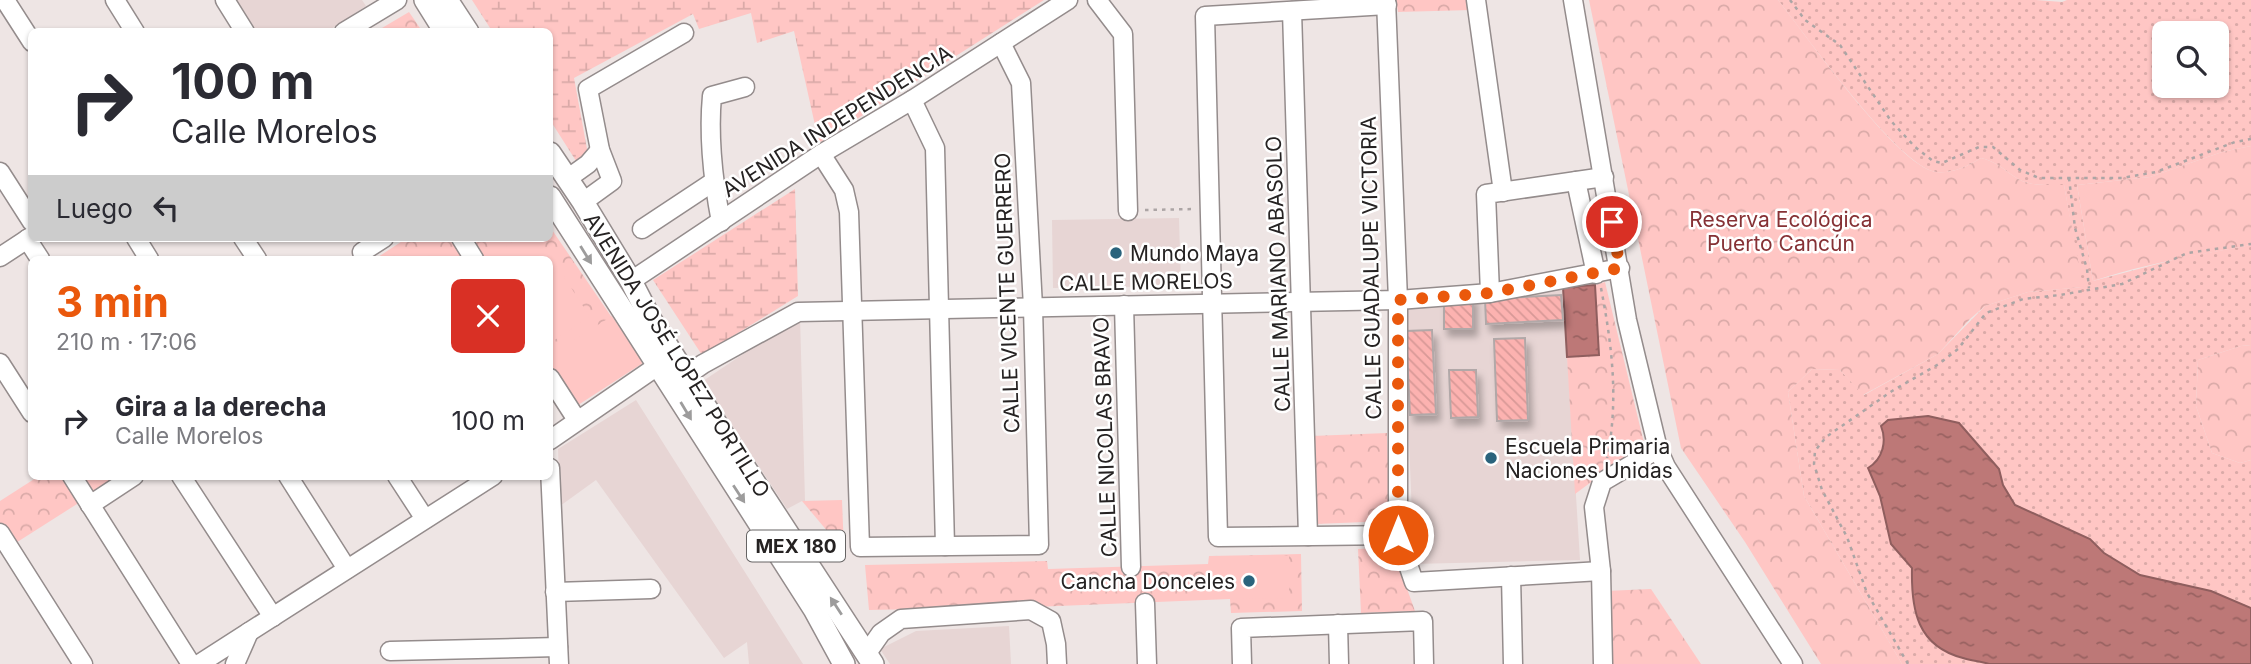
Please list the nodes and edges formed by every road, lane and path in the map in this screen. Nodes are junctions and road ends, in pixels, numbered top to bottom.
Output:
1 (5, 0) edge
2 (115, 0) edge
3 (225, 0) edge
4 (425, 0) edge
5 (447, 0) edge
6 (1068, 0) edge
7 (1097, 0) edge
8 (1475, 0) edge
9 (1573, 0) edge
10 (1790, 0) edge
11 (388, 2) edge
12 (1386, 2) edge
13 (1292, 11) junction
14 (132, 28) edge
15 (242, 28) edge
16 (350, 28) edge
17 (442, 28) edge
18 (465, 28) edge
19 (684, 33) dead end
20 (28, 36) edge
21 (1001, 43) junction
22 (745, 86) dead end
23 (912, 100) junction
24 (2251, 139) edge
25 (600, 150) junction
26 (821, 153) junction
27 (553, 158) edge
28 (0, 172) edge
29 (1604, 177) junction
30 (2069, 178) junction
31 (567, 179) junction
32 (1576, 181) junction
33 (713, 182) junction
34 (1503, 192) junction
35 (553, 201) edge
36 (583, 202) junction
37 (1210, 208) junction
38 (1128, 211) joint
39 (721, 222) junction
40 (28, 228) edge
41 (642, 229) dead end
42 (28, 234) edge
43 (376, 242) edge
44 (2251, 244) edge
45 (360, 250) edge
46 (0, 257) edge
47 (1620, 268) junction
48 (1596, 274) junction
49 (631, 281) junction
50 (2089, 289) junction
51 (1490, 293) junction
52 (1398, 300) junction
53 (1302, 301) junction
54 (1212, 303) junction
55 (1124, 305) junction
56 (1032, 307) junction
57 (938, 309) junction
58 (851, 311) junction
59 (666, 360) junction
60 (0, 363) edge
61 (679, 380) junction
62 (553, 383) edge
63 (28, 407) edge
64 (577, 420) junction
65 (553, 437) edge
66 (1658, 449) junction
67 (74, 480) edge
68 (129, 480) edge
69 (184, 480) edge
70 (291, 480) edge
71 (400, 480) edge
72 (487, 480) edge
73 (550, 480) edge
74 (1602, 482) junction
75 (90, 505) junction
76 (425, 519) junction
77 (0, 533) edge
78 (1398, 535) junction
79 (1308, 536) junction
80 (945, 546) junction
81 (7, 558) edge
82 (1131, 567) dead end
83 (347, 569) junction
84 (1601, 571) junction
85 (1511, 576) junction
86 (651, 590) dead end
87 (555, 592) junction
88 (1145, 603) dead end
89 (273, 617) junction
90 (1338, 624) junction
91 (249, 632) junction
92 (390, 651) dead end
93 (558, 656) edge
94 (870, 659) edge
95 (83, 664) edge
96 (191, 664) edge
97 (199, 664) edge
98 (236, 664) edge
99 (844, 664) edge
100 (1057, 664) edge
101 (1147, 664) edge
102 (1242, 664) edge
103 (1339, 664) edge
104 (1424, 664) edge
105 (1513, 664) edge
106 (1603, 664) edge
107 (1793, 664) edge
108 (1908, 664) edge

1 - 20 street
2 - 14 street
3 - 15 street
4 - 17 main road
5 - 18 main road
6 - 21 street, AVENIDA INDEPENDENCIA
7 - 38 street
8 - 34 street
9 - 29 street
10 - 30 path
11 - 16 street
12 - 13 street
12 - 52 street, CALLE GUADALUPE VICTORIA
13 - 37 street
13 - 53 street, CALLE MARIANO ABASOLO
19 - 25 street
21 - 23 street, AVENIDA INDEPENDENCIA
21 - 56 street, CALLE VICENTE GUERRERO
22 - 33 street
23 - 26 street, AVENIDA INDEPENDENCIA
23 - 57 street
24 - 30 path
25 - 31 street
25 - 36 street
26 - 39 street, AVENIDA INDEPENDENCIA
26 - 58 street
27 - 31 main road, AVENIDA JOSÉ LÓPEZ PORTILLO / MEX 180
28 - 40 street
29 - 32 street
29 - 47 street
30 - 50 path
31 - 36 main road, AVENIDA JOSÉ LÓPEZ PORTILLO / MEX 180
32 - 34 street
32 - 48 street
33 - 39 street
33 - 41 street
34 - 51 street
35 -> 59 main road, AVENIDA JOSÉ LÓPEZ PORTILLO / MEX 180
36 - 49 main road, AVENIDA JOSÉ LÓPEZ PORTILLO / MEX 180
37 - 38 path
37 - 54 street
39 - 49 street, AVENIDA INDEPENDENCIA
42 - 46 street
43 - 45 street
44 - 50 path
47 - 48 street, CALLE MORELOS
47 - 66 street
48 - 51 street, CALLE MORELOS
48 - 74 path
49 - 59 main road, AVENIDA JOSÉ LÓPEZ PORTILLO / MEX 180
50 - 108 path
51 - 52 street, CALLE MORELOS
52 - 53 street, CALLE MORELOS
52 - 78 street, CALLE GUADALUPE VICTORIA
53 - 54 street, CALLE MORELOS
53 - 79 street, CALLE MARIANO ABASOLO
54 - 55 street, CALLE MORELOS
54 - 79 street
55 - 56 street, CALLE MORELOS
55 - 82 street, CALLE NICOLAS BRAVO
56 - 57 street, CALLE MORELOS
56 - 80 street, CALLE VICENTE GUERRERO
57 - 58 street, CALLE MORELOS
57 - 80 street
58 - 61 street, CALLE MORELOS
58 - 80 street
59 - 61 main road, AVENIDA JOSÉ LÓPEZ PORTILLO / MEX 180
59 - 64 street
60 - 63 street
94 -> 61 main road, AVENIDA JOSÉ LÓPEZ PORTILLO / MEX 180
61 -> 99 main road, AVENIDA JOSÉ LÓPEZ PORTILLO / MEX 180
62 - 64 street
64 - 65 street
66 - 74 street
66 - 107 street
67 - 75 street
68 - 75 street
69 - 89 street
70 - 83 street
71 - 76 street
72 - 76 street
73 - 87 street
74 - 84 street
75 - 96 street
76 - 83 street
77 - 81 street
78 - 79 street
78 - 85 street, CALLE GUADALUPE VICTORIA
81 - 95 street
83 - 89 street
84 - 85 street
84 - 106 street
85 - 105 street
86 - 87 street
87 - 93 street
88 - 101 street
89 - 91 street
90 - 102 street
90 - 103 street
90 - 104 street
91 - 97 street
91 - 98 street
92 - 93 street
94 - 100 street

